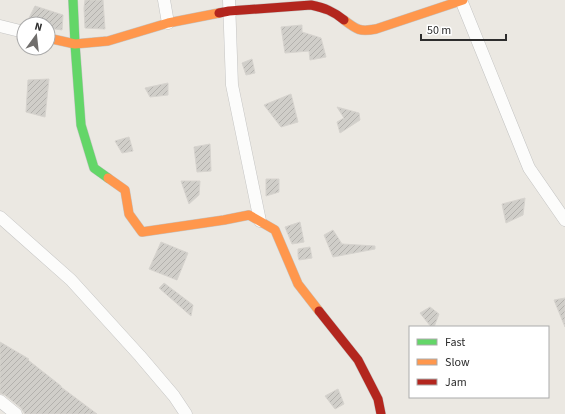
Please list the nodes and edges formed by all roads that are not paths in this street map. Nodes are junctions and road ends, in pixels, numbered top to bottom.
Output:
1 (73, 0) edge
2 (164, 0) edge
3 (462, 0) edge
4 (229, 5) edge
5 (168, 23) junction
6 (0, 26) edge
7 (16, 30) edge
8 (56, 40) edge
9 (75, 44) junction
10 (0, 217) edge
11 (565, 220) edge
12 (260, 221) junction
13 (0, 401) edge
14 (16, 414) edge
15 (186, 414) edge
16 (381, 414) edge

1 - 9 street
2 - 5 street
3 - 4 street
3 - 11 street
4 - 5 street
4 - 12 street
5 - 9 street
6 - 7 street
8 - 9 street
9 - 12 street
10 - 15 street
12 - 16 street
13 - 14 street

